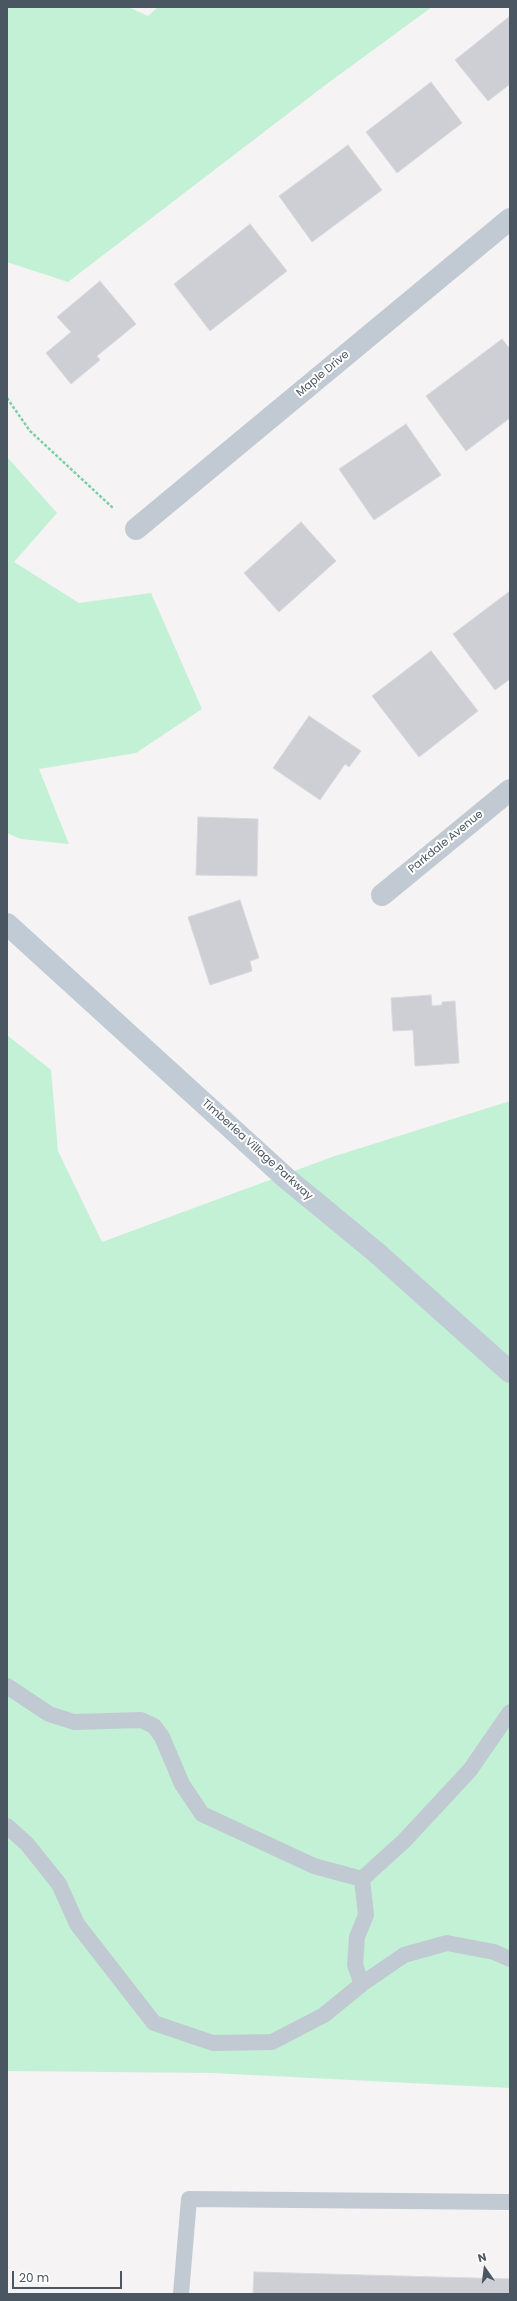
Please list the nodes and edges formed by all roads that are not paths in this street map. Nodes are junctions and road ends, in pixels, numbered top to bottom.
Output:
1 (510, 219) edge
2 (136, 529) road end
3 (510, 790) edge
4 (382, 895) dead end
5 (7, 924) edge
6 (510, 1372) edge
7 (7, 1686) edge
8 (510, 1712) edge
9 (7, 1826) edge
10 (362, 1879) junction
11 (510, 1959) edge
12 (362, 1984) junction
13 (510, 2202) edge
14 (181, 2294) edge

1 - 2 street, Maple Drive
3 - 4 street, Parkdale Avenue
5 - 6 main road, Timberlea Village Parkway
7 - 10 lane
8 - 10 lane
9 - 12 lane
10 - 12 lane
11 - 12 lane
13 - 14 lane

